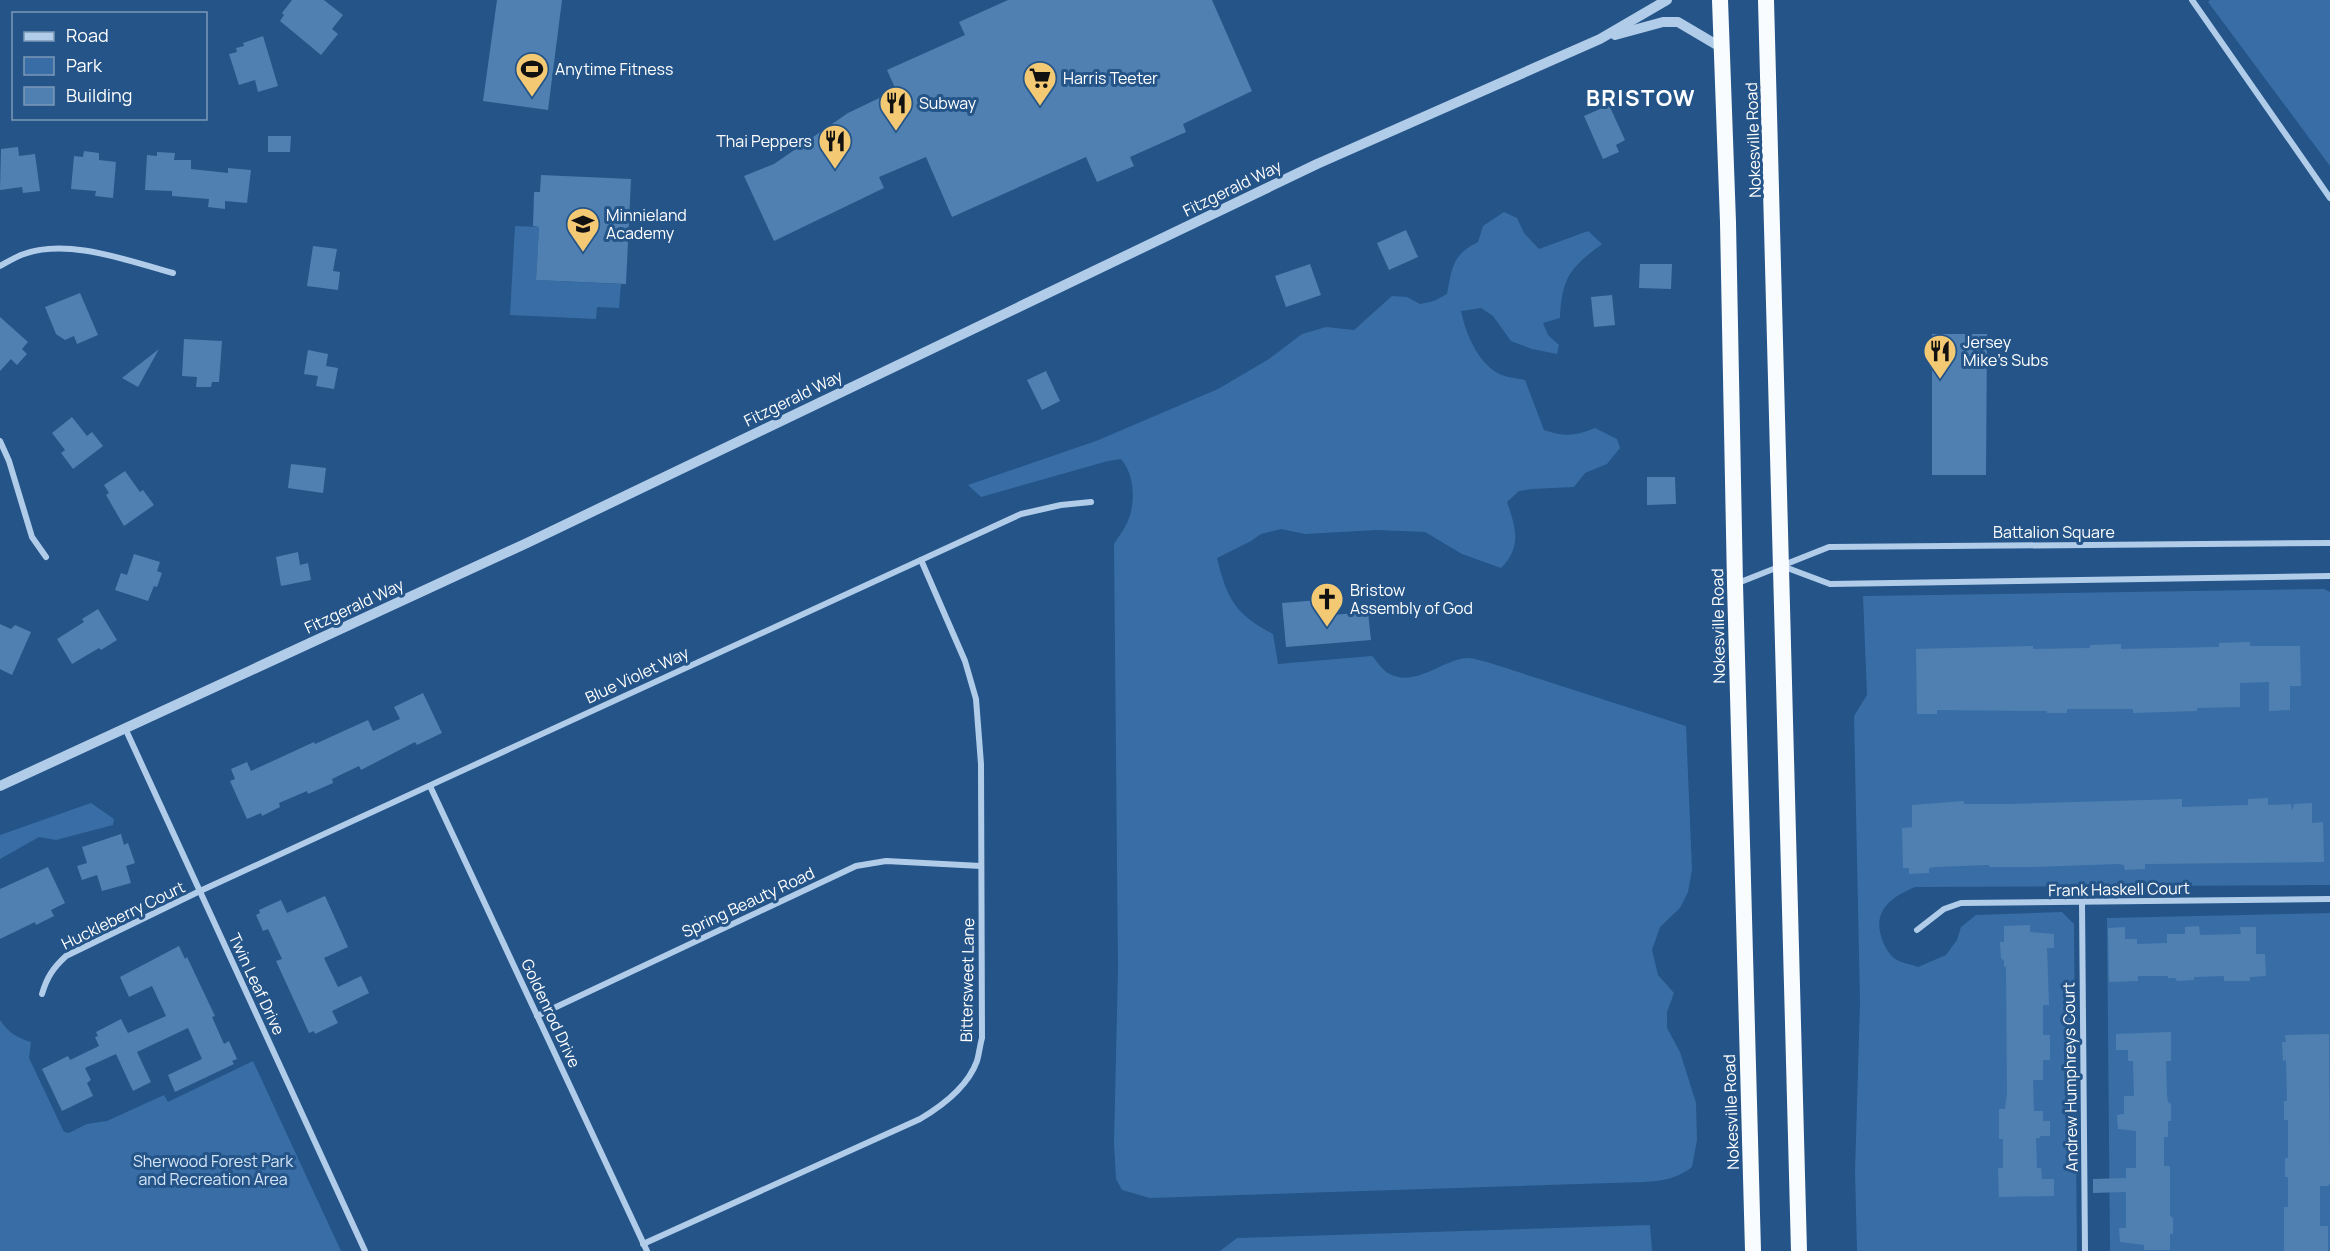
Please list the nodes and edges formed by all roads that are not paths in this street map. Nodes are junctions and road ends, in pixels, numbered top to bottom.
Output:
1 (1667, 0) edge
2 (1720, 0) edge
3 (2192, 0) edge
4 (1769, 3) edge
5 (1600, 39) junction
6 (1722, 48) junction
7 (2330, 198) edge
8 (0, 266) edge
9 (173, 273) dead end
10 (0, 441) edge
11 (1091, 502) dead end
12 (2330, 543) edge
13 (46, 557) dead end
14 (921, 560) junction
15 (1782, 566) junction
16 (2330, 576) edge
17 (1735, 584) junction
18 (125, 728) junction
19 (0, 786) edge
20 (430, 786) junction
21 (981, 866) junction
22 (200, 891) junction
23 (2330, 899) edge
24 (2082, 903) junction
25 (1917, 930) dead end
26 (42, 994) dead end
27 (537, 1016) junction
28 (644, 1244) junction
29 (365, 1251) edge
30 (647, 1251) edge
31 (1753, 1251) edge
32 (1799, 1251) edge
33 (2085, 1251) edge

1 - 5 street, Fitzgerald Way
2 - 6 highway, Nokesville Road
3 - 7 street
4 - 15 highway, Nokesville Road
5 - 6 street, Fitzgerald Way
5 - 18 street, Fitzgerald Way
6 - 17 highway, Nokesville Road
8 - 9 street
10 - 13 street
11 - 14 street, Blue Violet Way
12 - 15 street, Battalion Square
14 - 20 street, Blue Violet Way
14 - 21 street, Bittersweet Lane
15 - 16 street
15 - 17 street, Battalion Square
15 - 32 highway, Nokesville Road
17 - 31 highway, Nokesville Road
18 - 19 street, Fitzgerald Way
18 - 22 street, Twin Leaf Drive
20 - 22 street, Blue Violet Way
20 - 27 street, Goldenrod Drive
21 - 27 street, Spring Beauty Road
21 - 28 street, Bittersweet Lane
22 - 26 street, Huckleberry Court
22 - 29 street, Twin Leaf Drive
23 - 24 street, Frank Haskell Court
24 - 25 street, Frank Haskell Court
24 - 33 street, Andrew Humphreys Court
27 - 28 street, Goldenrod Drive
28 - 30 street, Goldenrod Drive

